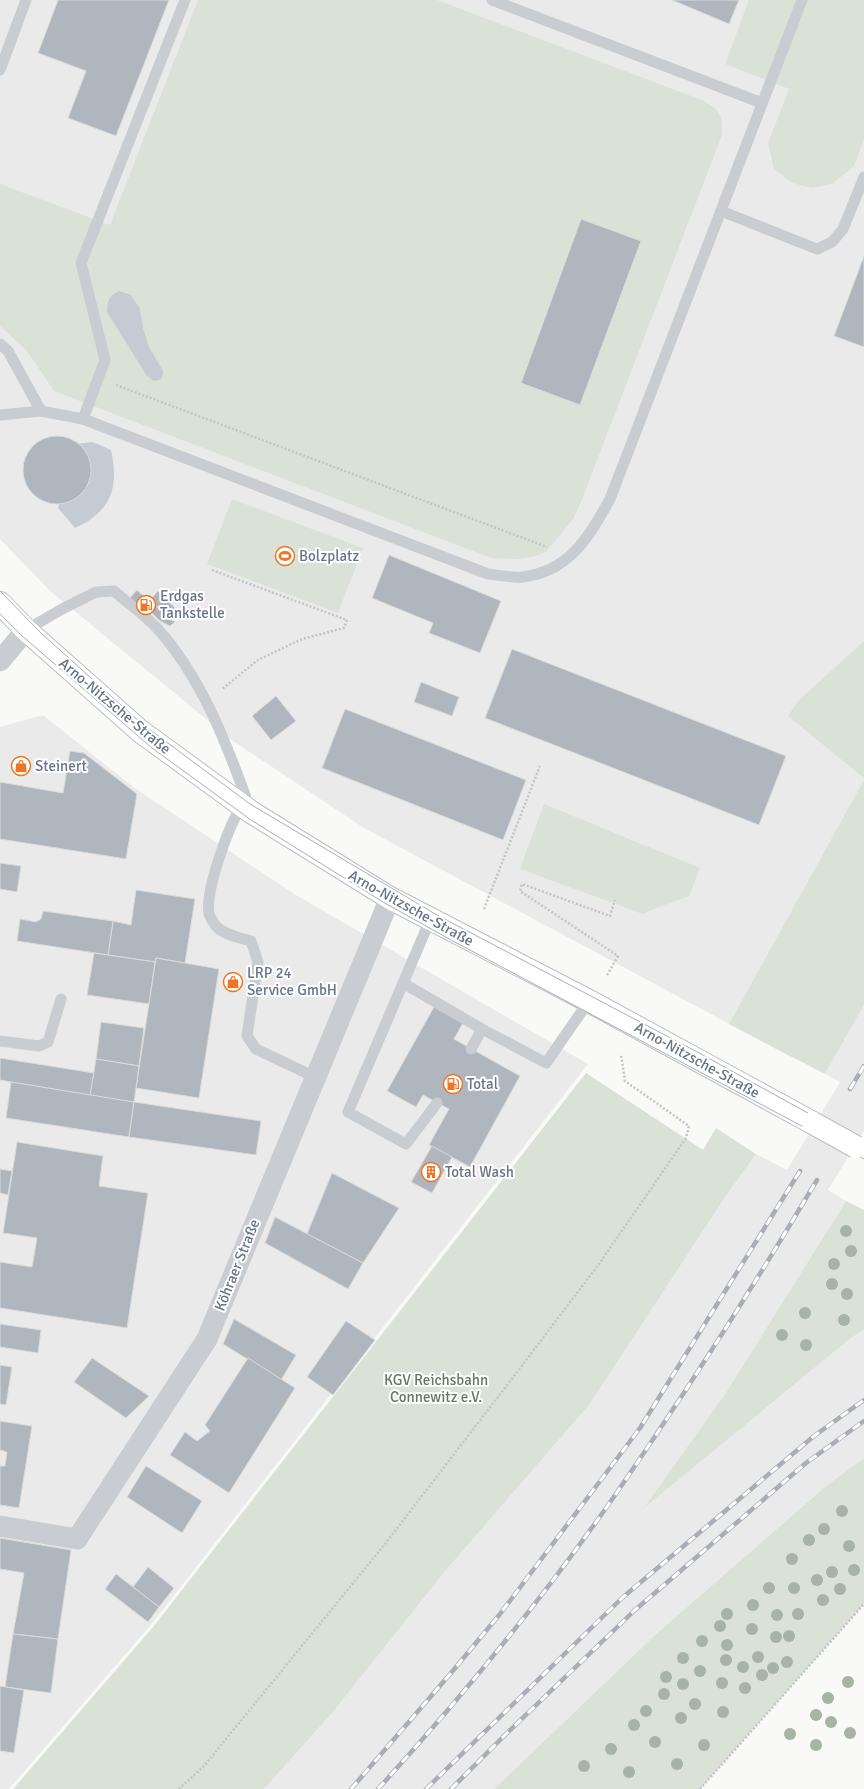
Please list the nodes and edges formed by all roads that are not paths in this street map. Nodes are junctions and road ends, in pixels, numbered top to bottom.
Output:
1 (26, 0) edge
2 (184, 0) edge
3 (492, 0) edge
4 (802, 0) edge
5 (0, 70) edge
6 (762, 104) junction
7 (864, 177) edge
8 (721, 211) junction
9 (0, 344) edge
10 (41, 411) junction
11 (0, 415) edge
12 (83, 419) junction
13 (0, 603) edge
14 (26, 630) junction
15 (0, 661) edge
16 (247, 809) junction
17 (390, 898) junction
18 (430, 920) junction
19 (403, 983) junction
20 (61, 998) dead end
21 (589, 1001) junction
22 (482, 1029) junction
23 (0, 1041) edge
24 (471, 1049) dead end
25 (315, 1077) junction
26 (437, 1103) dead end
27 (860, 1149) edge
28 (0, 1526) edge

1 - 5 lane
2 - 12 lane
3 - 6 lane
4 - 6 lane
6 - 8 lane
7 - 8 lane
8 - 12 lane
9 - 10 lane
10 - 11 lane
10 - 12 lane
13 - 14 main road, Arno-Nitzsche-Straße
14 - 15 street
14 - 16 main road, Arno-Nitzsche-Straße
14 - 16 lane
16 - 17 main road, Arno-Nitzsche-Straße
16 - 25 lane
17 - 18 main road, Arno-Nitzsche-Straße
17 - 25 street, Köhraer Straße
18 - 19 lane
18 - 21 main road, Arno-Nitzsche-Straße
19 - 22 lane
19 - 26 lane
20 - 23 lane
21 - 22 lane
21 - 27 main road, Arno-Nitzsche-Straße, bridge
22 - 24 lane
25 - 28 street, Köhraer Straße

